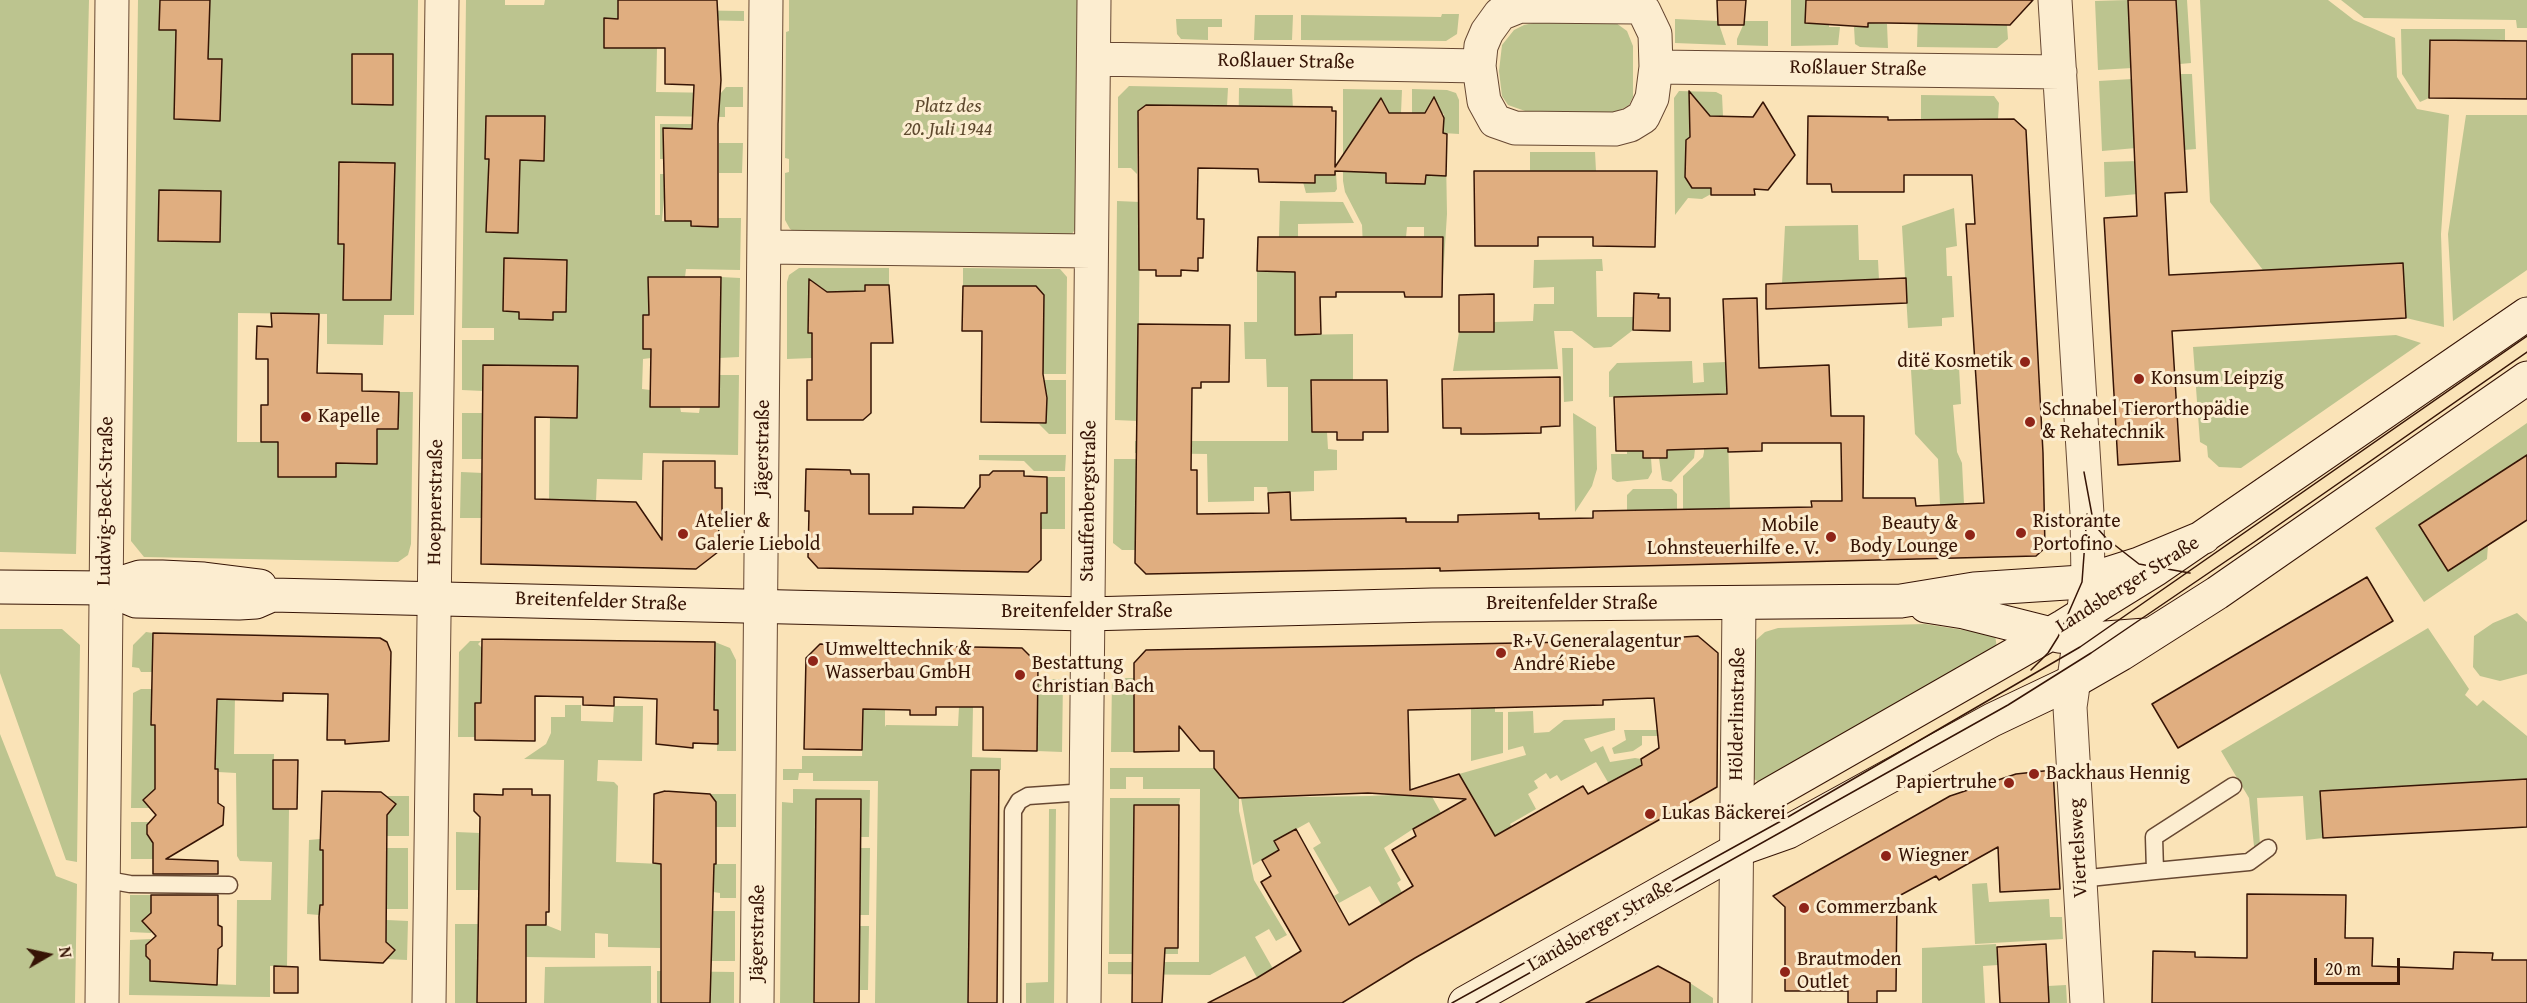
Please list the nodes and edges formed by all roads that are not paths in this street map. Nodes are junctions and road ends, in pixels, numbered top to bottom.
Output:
1 (112, 0) edge
2 (442, 0) edge
3 (766, 0) edge
4 (1094, 0) edge
5 (2055, 0) edge
6 (1642, 4) edge
7 (1094, 59) junction
8 (1479, 66) junction
9 (1656, 67) junction
10 (2060, 72) junction
11 (766, 247) junction
12 (1091, 251) junction
13 (2527, 314) edge
14 (2527, 378) edge
15 (2204, 537) junction
16 (2088, 580) junction
17 (0, 587) edge
18 (105, 588) junction
19 (435, 597) junction
20 (1901, 602) junction
21 (1739, 604) junction
22 (763, 607) junction
23 (1087, 614) junction
24 (2071, 629) junction
25 (2154, 634) junction
26 (2074, 681) junction
27 (2233, 786) dead end
28 (1086, 792) junction
29 (2268, 849) dead end
30 (1737, 850) junction
31 (2155, 871) junction
32 (102, 879) junction
33 (2080, 879) junction
34 (229, 885) dead end
35 (102, 1003) edge
36 (429, 1003) edge
37 (757, 1003) edge
38 (1012, 1003) edge
39 (1084, 1003) edge
40 (1465, 1003) edge
41 (1735, 1003) edge
42 (2087, 1003) edge

1 - 18 street, Ludwig-Beck-Straße
2 - 19 street, Hoepnerstraße
3 - 11 street, Jägerstraße
4 - 7 street, Stauffenbergstraße
5 - 10 street
6 - 8 street
6 - 9 street
7 - 8 street, Roßlauer Straße
7 - 12 street, Stauffenbergstraße
8 - 9 street
9 - 10 street, Roßlauer Straße
10 - 16 street, Viertelsweg
11 - 12 street
11 - 22 street, Jägerstraße
12 - 23 street, Stauffenbergstraße
13 - 15 street, Landsberger Straße
14 - 25 street, Landsberger Straße
15 - 16 street, Breitenfelder Straße
15 - 24 street, Landsberger Straße
16 - 20 street, Breitenfelder Straße
16 - 24 street, Viertelsweg
17 - 18 street, Breitenfelder Straße
18 - 19 street, Breitenfelder Straße
18 - 32 street, Ludwig-Beck-Straße
19 - 22 street, Breitenfelder Straße
19 - 36 street, Hoepnerstraße
20 - 21 street, Breitenfelder Straße
20 - 24 street, Breitenfelder Straße
21 - 23 street, Breitenfelder Straße
21 - 30 street, Hölderlinstraße
22 - 23 street, Breitenfelder Straße
22 - 37 street, Jägerstraße
23 - 28 street, Stauffenbergstraße
24 - 25 street
24 - 26 street, Viertelsweg
24 - 30 street, Landsberger Straße
25 - 26 street, Landsberger Straße
26 - 30 street, Landsberger Straße
26 - 33 street, Viertelsweg
27 - 31 lane
28 - 38 lane
28 - 39 street, Stauffenbergstraße
29 - 31 lane
30 - 40 street, Landsberger Straße
30 - 41 street, Hölderlinstraße
31 - 33 lane
32 - 34 lane
32 - 35 street, Ludwig-Beck-Straße
33 - 42 street, Viertelsweg

